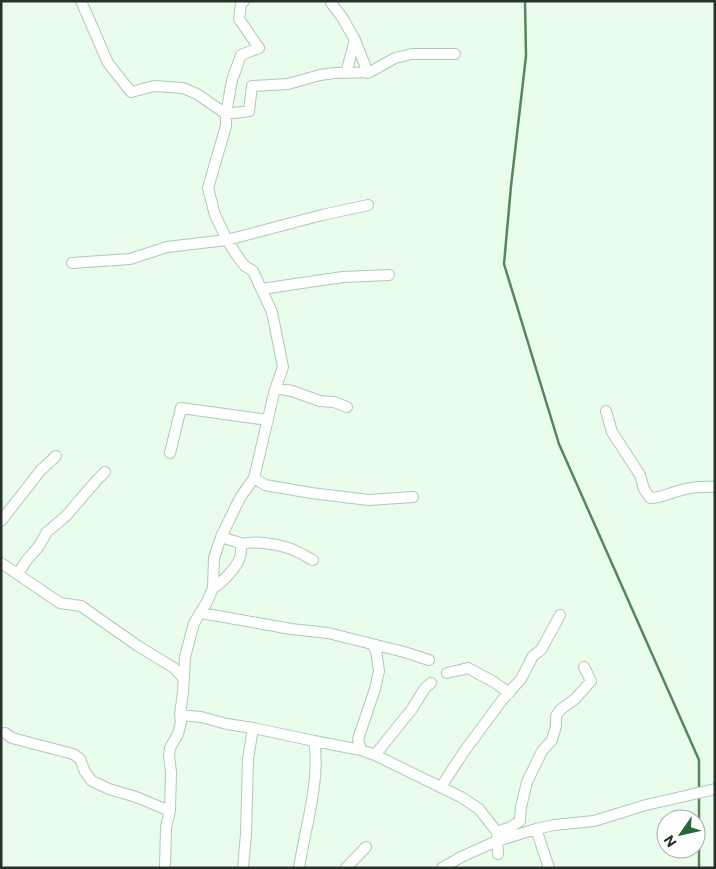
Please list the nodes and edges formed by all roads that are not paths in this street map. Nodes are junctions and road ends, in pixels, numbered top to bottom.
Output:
1 (81, 1) edge
2 (244, 1) edge
3 (331, 3) dead end
4 (355, 40) junction
5 (455, 54) dead end
6 (346, 73) junction
7 (368, 73) junction
8 (226, 114) junction
9 (368, 205) dead end
10 (227, 240) junction
11 (72, 263) dead end
12 (389, 275) dead end
13 (261, 289) junction
14 (276, 388) junction
15 (347, 407) dead end
16 (606, 411) dead end
17 (268, 420) junction
18 (170, 452) dead end
19 (56, 456) dead end
20 (105, 472) dead end
21 (254, 478) junction
22 (715, 487) edge
23 (413, 497) dead end
24 (1, 521) edge
25 (222, 537) junction
26 (242, 544) junction
27 (313, 560) dead end
28 (1, 563) edge
29 (18, 574) junction
30 (213, 588) junction
31 (201, 613) junction
32 (560, 615) dead end
33 (372, 644) junction
34 (428, 660) dead end
35 (584, 667) dead end
36 (447, 673) dead end
37 (183, 678) junction
38 (432, 682) dead end
39 (509, 693) junction
40 (180, 715) junction
41 (253, 728) junction
42 (5, 733) dead end
43 (314, 741) junction
44 (361, 750) junction
45 (375, 755) junction
46 (441, 787) junction
47 (715, 789) edge
48 (170, 811) junction
49 (536, 829) junction
50 (497, 837) junction
51 (366, 847) dead end
52 (498, 854) dead end
53 (165, 868) edge
54 (243, 868) edge
55 (299, 868) edge
56 (346, 868) edge
57 (442, 868) edge
58 (549, 868) edge

1 - 8 street
2 - 8 street
3 - 4 street
4 - 6 street
4 - 7 street
5 - 7 street
6 - 7 street
6 - 8 street
8 - 10 street
9 - 10 street
10 - 11 street
10 - 13 street
12 - 13 street
13 - 14 street
14 - 15 street
14 - 17 street
16 - 22 street
17 - 18 street
17 - 21 street
19 - 24 street
20 - 29 street
21 - 23 street
21 - 25 street
25 - 26 street
25 - 30 street
26 - 27 street
26 - 30 street
28 - 29 street
29 - 37 street
30 - 31 street
31 - 33 street
31 - 37 street
32 - 39 street
33 - 34 street
33 - 44 street
35 - 50 street
36 - 39 street
37 - 40 street
38 - 45 street
39 - 46 street
40 - 41 street
40 - 48 street
41 - 43 street
41 - 54 street
42 - 48 street
43 - 44 street
43 - 55 street
44 - 45 street
45 - 46 street
46 - 50 street
47 - 49 street
48 - 53 street
49 - 50 street
49 - 58 street
50 - 52 street
50 - 57 street
51 - 56 street

